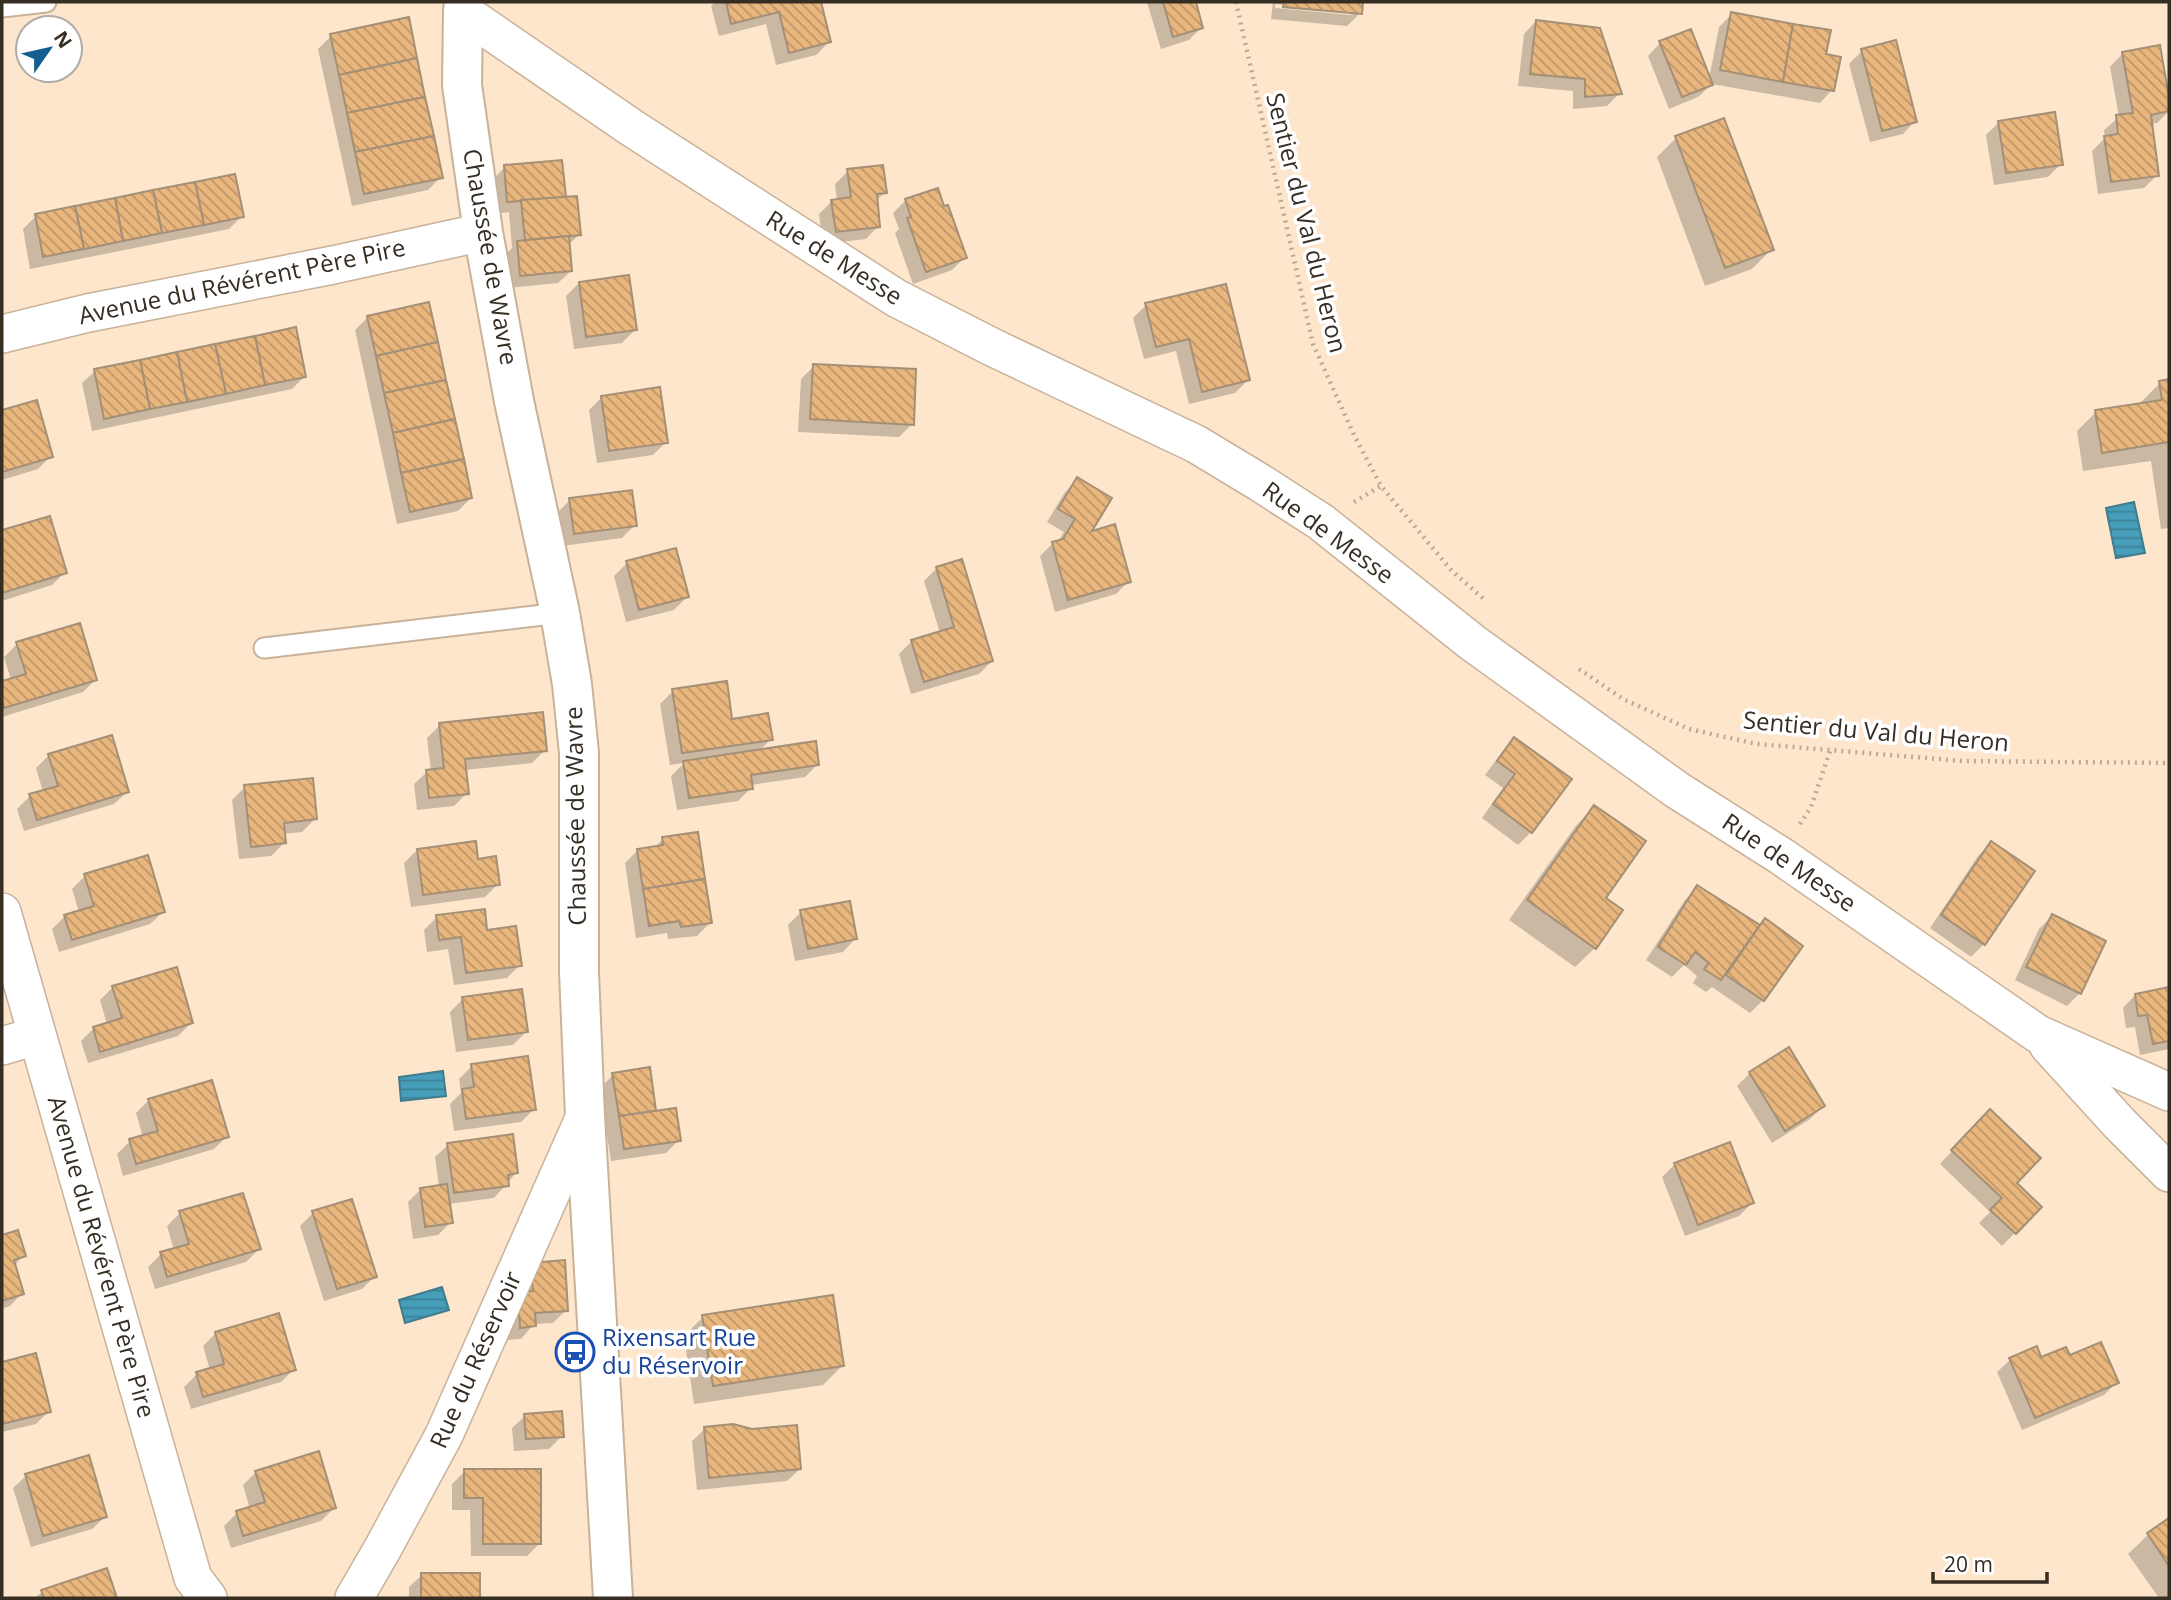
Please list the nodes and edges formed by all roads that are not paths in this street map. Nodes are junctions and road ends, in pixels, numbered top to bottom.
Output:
1 (46, 2) edge
2 (2, 7) edge
3 (463, 7) edge
4 (483, 232) junction
5 (2, 334) edge
6 (560, 613) junction
7 (264, 648) dead end
8 (2, 912) edge
9 (2038, 1034) junction
10 (36, 1036) junction
11 (2, 1045) edge
12 (2169, 1092) edge
13 (585, 1116) junction
14 (2169, 1172) edge
15 (208, 1598) edge
16 (354, 1598) edge
17 (613, 1598) edge

1 - 2 lane
3 - 4 street, Chaussée de Wavre
3 - 9 street, Rue de Messe
4 - 5 street, Avenue du Révérent Père Pire
4 - 6 street, Chaussée de Wavre
6 - 7 lane
6 - 13 street, Chaussée de Wavre
8 - 10 street, Avenue du Révérent Père Pire
9 - 12 street, Rue de Messe
9 - 14 street
10 - 11 street
10 - 15 street, Avenue du Révérent Père Pire
13 - 16 street, Rue du Réservoir
13 - 17 street, Chaussée de Wavre

